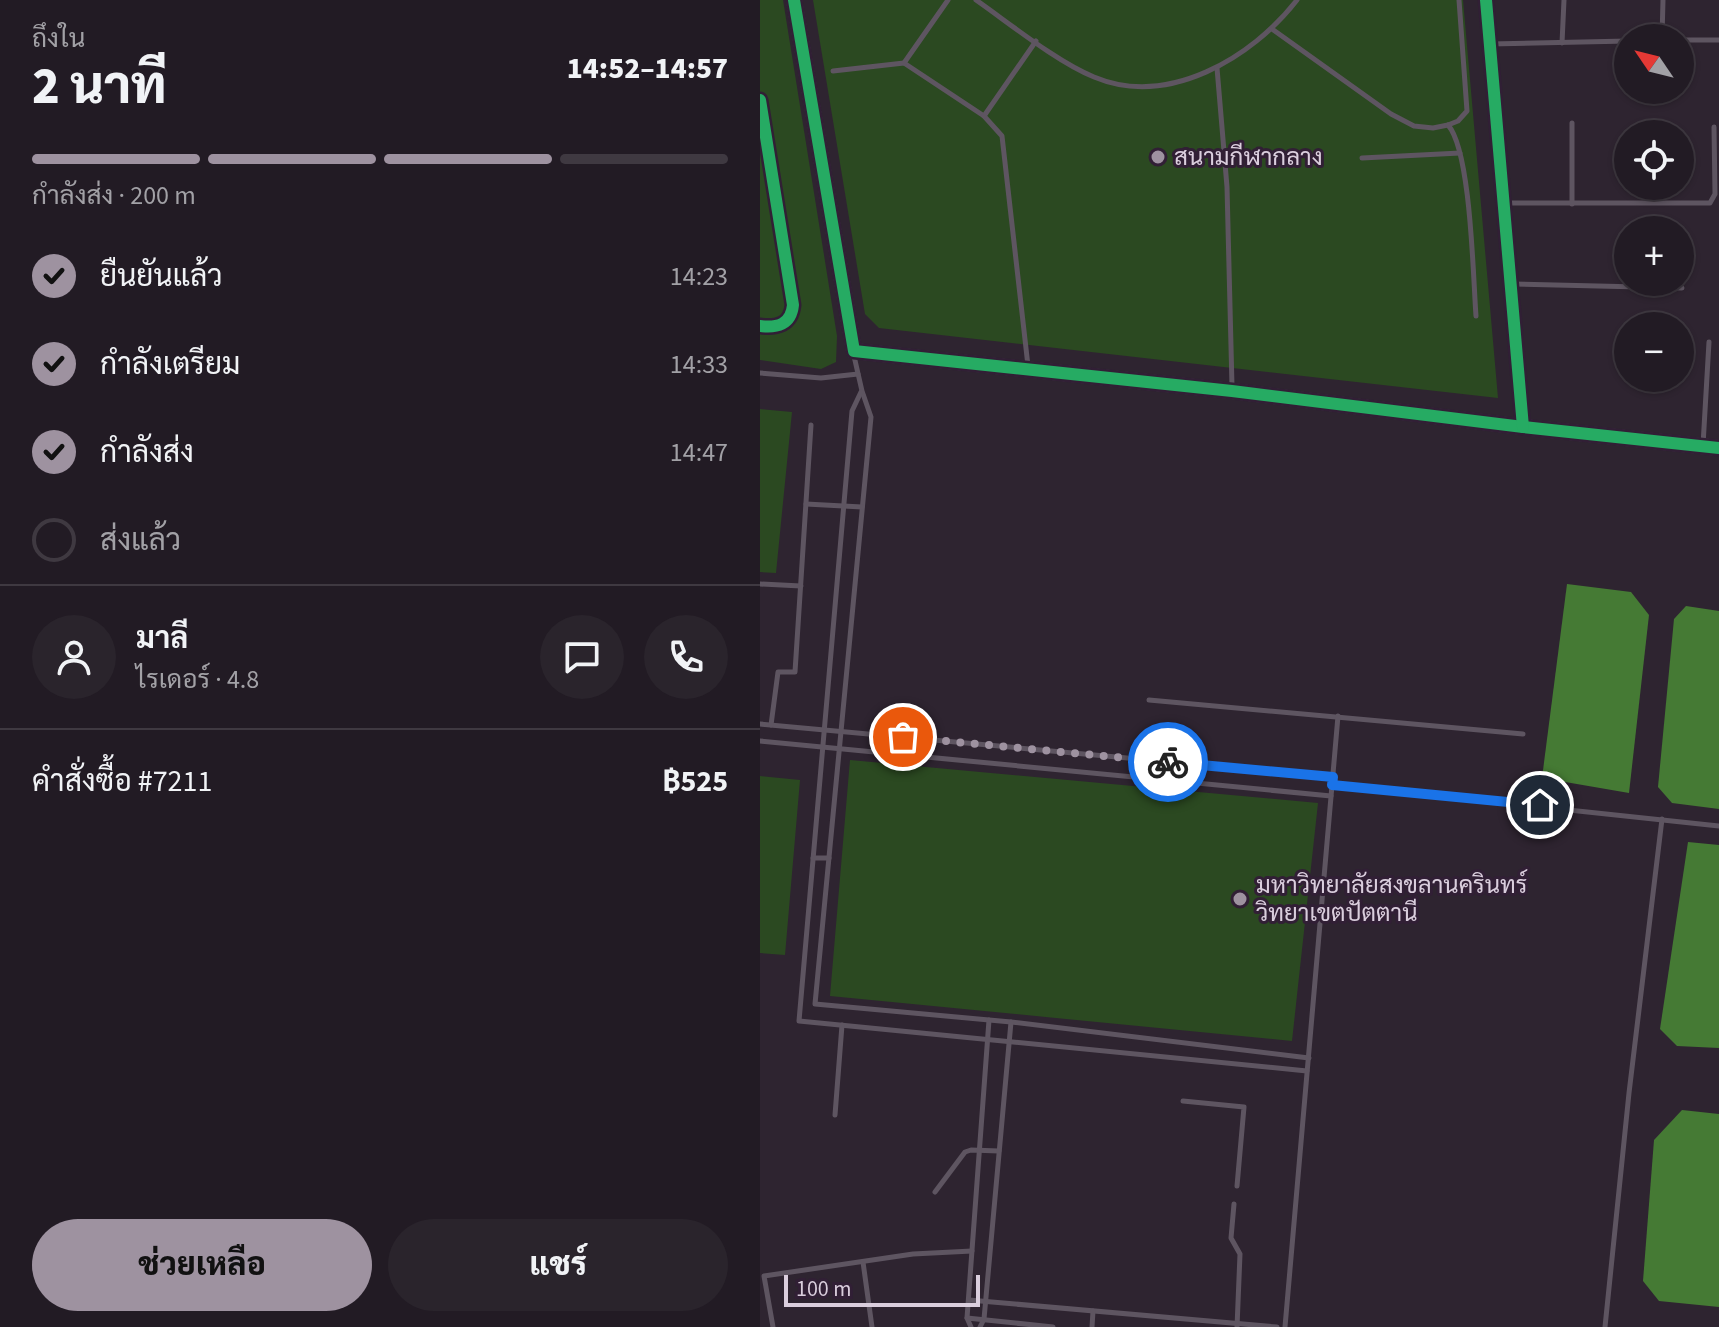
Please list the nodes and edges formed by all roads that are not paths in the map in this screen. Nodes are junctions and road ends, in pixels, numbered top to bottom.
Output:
1 (794, 0) edge
2 (948, 0) edge
3 (976, 0) edge
4 (1297, 0) edge
5 (1459, 0) edge
6 (1486, 0) edge
7 (1564, 0) edge
8 (1663, 0) edge
9 (1662, 24) edge
10 (1272, 29) junction
11 (1694, 40) edge
12 (1719, 40) edge
13 (1036, 41) junction
14 (1614, 41) edge
15 (1562, 43) junction
16 (1490, 44) junction
17 (904, 63) junction
18 (1217, 68) junction
19 (833, 71) dead end
20 (984, 116) junction
21 (1572, 123) dead end
22 (1448, 125) junction
23 (1714, 127) dead end
24 (1460, 153) junction
25 (1362, 158) dead end
26 (1504, 203) junction
27 (1572, 204) junction
28 (1510, 284) junction
29 (1614, 286) edge
30 (1476, 316) dead end
31 (1709, 342) dead end
32 (854, 351) junction
33 (1028, 369) junction
34 (760, 373) edge
35 (858, 374) junction
36 (862, 391) junction
37 (1232, 391) junction
38 (811, 425) dead end
39 (1523, 427) junction
40 (1711, 447) edge
41 (806, 504) junction
42 (844, 505) junction
43 (862, 507) junction
44 (760, 584) edge
45 (801, 586) junction
46 (1149, 700) dead end
47 (1338, 716) junction
48 (760, 724) edge
49 (771, 725) junction
50 (824, 730) junction
51 (841, 732) junction
52 (1523, 734) dead end
53 (760, 741) edge
54 (823, 747) junction
55 (839, 748) junction
56 (1333, 777) junction
57 (1332, 785) junction
58 (1331, 796) junction
59 (1662, 819) junction
60 (1719, 826) edge
61 (813, 858) junction
62 (829, 858) junction
63 (989, 1020) junction
64 (1011, 1022) junction
65 (842, 1025) junction
66 (988, 1039) junction
67 (1010, 1040) junction
68 (1309, 1058) junction
69 (1307, 1071) junction
70 (1183, 1101) dead end
71 (835, 1115) dead end
72 (980, 1150) junction
73 (999, 1151) junction
74 (1237, 1186) dead end
75 (935, 1192) dead end
76 (1234, 1204) dead end
77 (972, 1251) junction
78 (863, 1262) junction
79 (969, 1300) junction
80 (986, 1301) junction
81 (1093, 1311) junction
82 (967, 1318) junction
83 (984, 1319) junction
84 (1237, 1326) edge
85 (773, 1327) edge
86 (872, 1327) edge
87 (971, 1327) edge
88 (980, 1327) edge
89 (1053, 1327) edge
90 (1092, 1327) edge
91 (1277, 1327) edge
92 (1285, 1327) edge
93 (1605, 1327) edge

1 - 32 street
2 - 17 lane
3 - 13 lane
4 - 10 lane
5 - 22 lane
6 - 16 street
7 - 15 lane
8 - 9 lane
10 - 18 lane
10 - 22 lane
11 - 12 lane
13 - 18 lane
13 - 20 lane
14 - 15 lane
15 - 16 lane
16 - 26 street
17 - 19 lane
17 - 20 lane
18 - 37 lane
20 - 33 lane
21 - 27 lane
22 - 24 lane
23 - 27 lane
24 - 25 lane
24 - 30 lane
26 - 27 lane
26 - 28 street
28 - 29 lane
28 - 39 street
31 - 40 lane
32 - 33 street
32 - 35 lane
33 - 37 street
34 - 35 lane
35 - 36 lane
36 - 42 lane
36 - 43 lane
37 - 39 street
38 - 41 lane
39 - 40 street
41 - 42 lane
41 - 45 lane
42 - 43 lane
42 - 50 lane
43 - 51 lane
44 - 45 lane
45 - 49 lane
46 - 47 lane
47 - 52 lane
47 - 56 lane
48 - 49 lane
49 - 50 lane
50 - 51 lane
50 - 54 lane
51 - 55 lane
51 - 56 lane
53 - 54 lane
54 - 55 lane
54 - 61 lane
55 - 58 lane
55 - 62 lane
56 - 57 lane
57 - 58 lane
57 - 59 lane
58 - 68 lane
59 - 60 lane
59 - 93 lane
61 - 62 lane
61 - 65 lane
62 - 63 lane
63 - 64 lane
63 - 66 lane
64 - 67 lane
64 - 68 lane
65 - 66 lane
65 - 71 lane
66 - 67 lane
66 - 72 lane
67 - 69 lane
67 - 73 lane
68 - 69 lane
69 - 92 lane
70 - 74 lane
72 - 73 lane
72 - 75 lane
72 - 77 lane
73 - 80 lane
76 - 84 lane
77 - 78 lane
77 - 79 lane
78 - 85 lane
78 - 86 lane
79 - 80 lane
79 - 82 lane
80 - 81 lane
80 - 83 lane
81 - 84 lane
81 - 90 lane
82 - 83 lane
82 - 87 lane
83 - 88 lane
83 - 89 lane
84 - 91 lane

